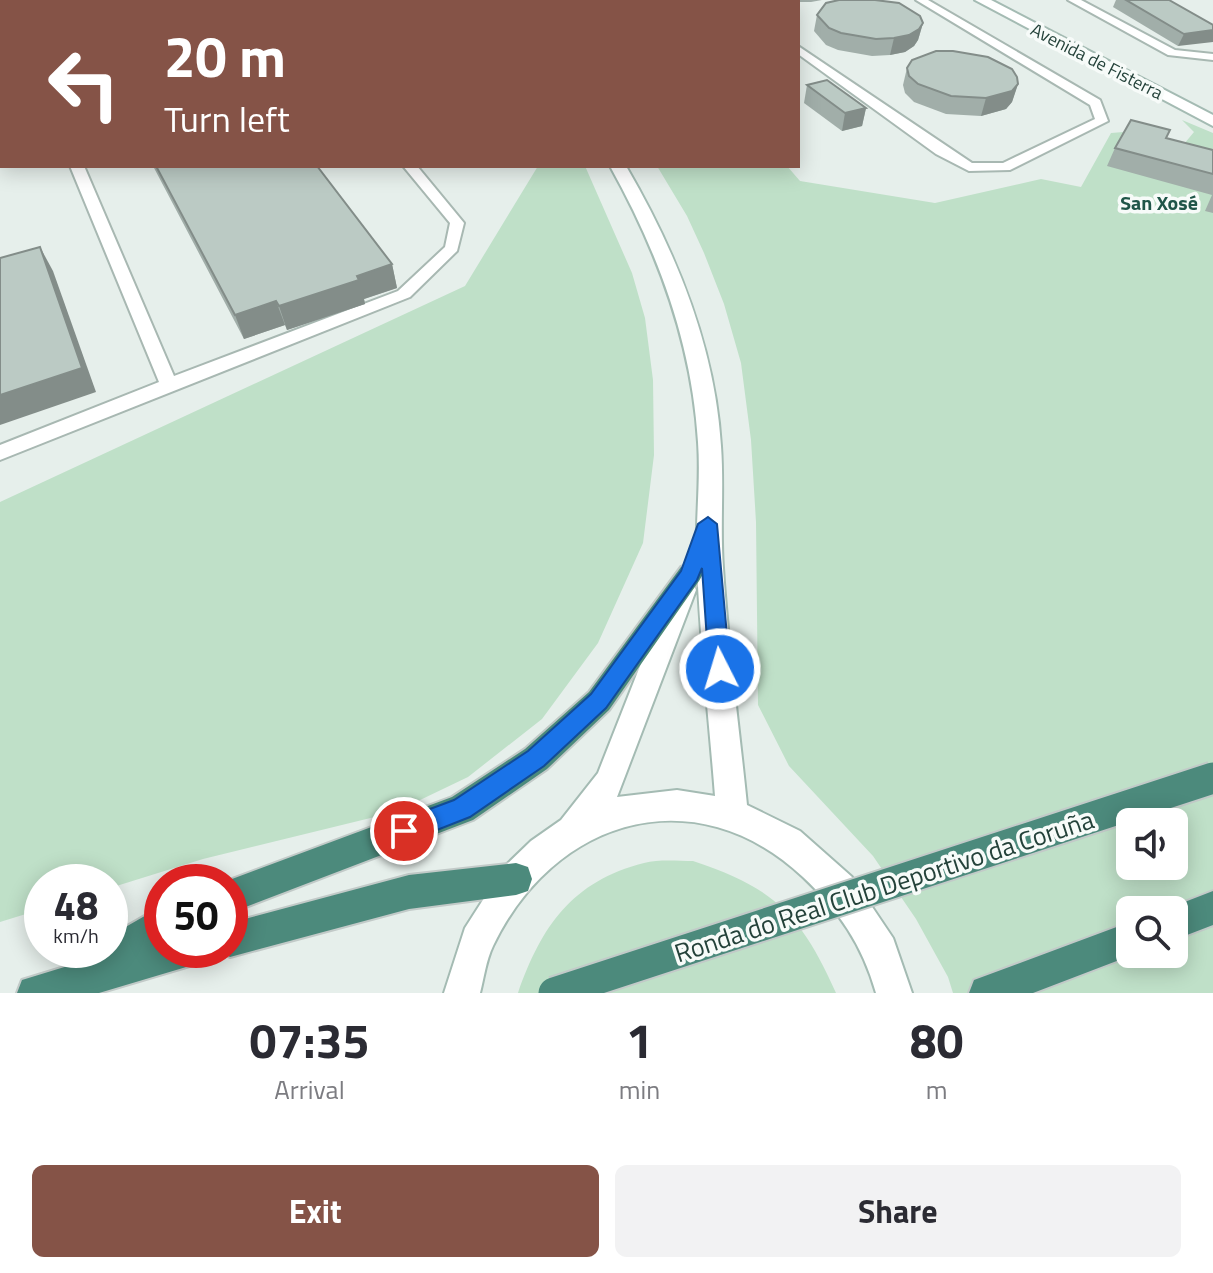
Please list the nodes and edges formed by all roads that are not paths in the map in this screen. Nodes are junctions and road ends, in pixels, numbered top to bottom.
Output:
1 (921, 0) edge
2 (981, 0) edge
3 (1073, 0) edge
4 (800, 50) edge
5 (1213, 57) edge
6 (1213, 121) edge
7 (78, 168) edge
8 (412, 168) edge
9 (619, 168) edge
10 (169, 385) junction
11 (0, 453) edge
12 (708, 524) junction
13 (690, 574) junction
14 (1213, 778) edge
15 (732, 814) junction
16 (572, 831) junction
17 (516, 879) junction
18 (248, 889) edge
19 (1213, 908) edge
20 (1188, 918) edge
21 (144, 933) edge
22 (248, 935) edge
23 (1116, 944) edge
24 (144, 963) edge
25 (50, 988) edge
26 (462, 993) edge
27 (554, 993) edge
28 (894, 993) edge
29 (987, 993) edge

1 - 4 lane
2 - 6 main road, Avenida de Fisterra
3 - 5 lane
7 - 10 lane
8 - 10 lane
9 - 12 main road
10 - 11 lane
12 - 13 main road
12 - 15 main road
13 - 16 main road
13 - 18 highway
14 - 27 highway, Ronda do Real Club Deportivo da Coruña, bridge
15 - 16 main road
15 - 28 main road
16 - 17 main road
17 - 22 highway
17 - 26 main road
19 - 20 highway
21 - 25 highway
23 - 29 highway
24 - 25 highway

